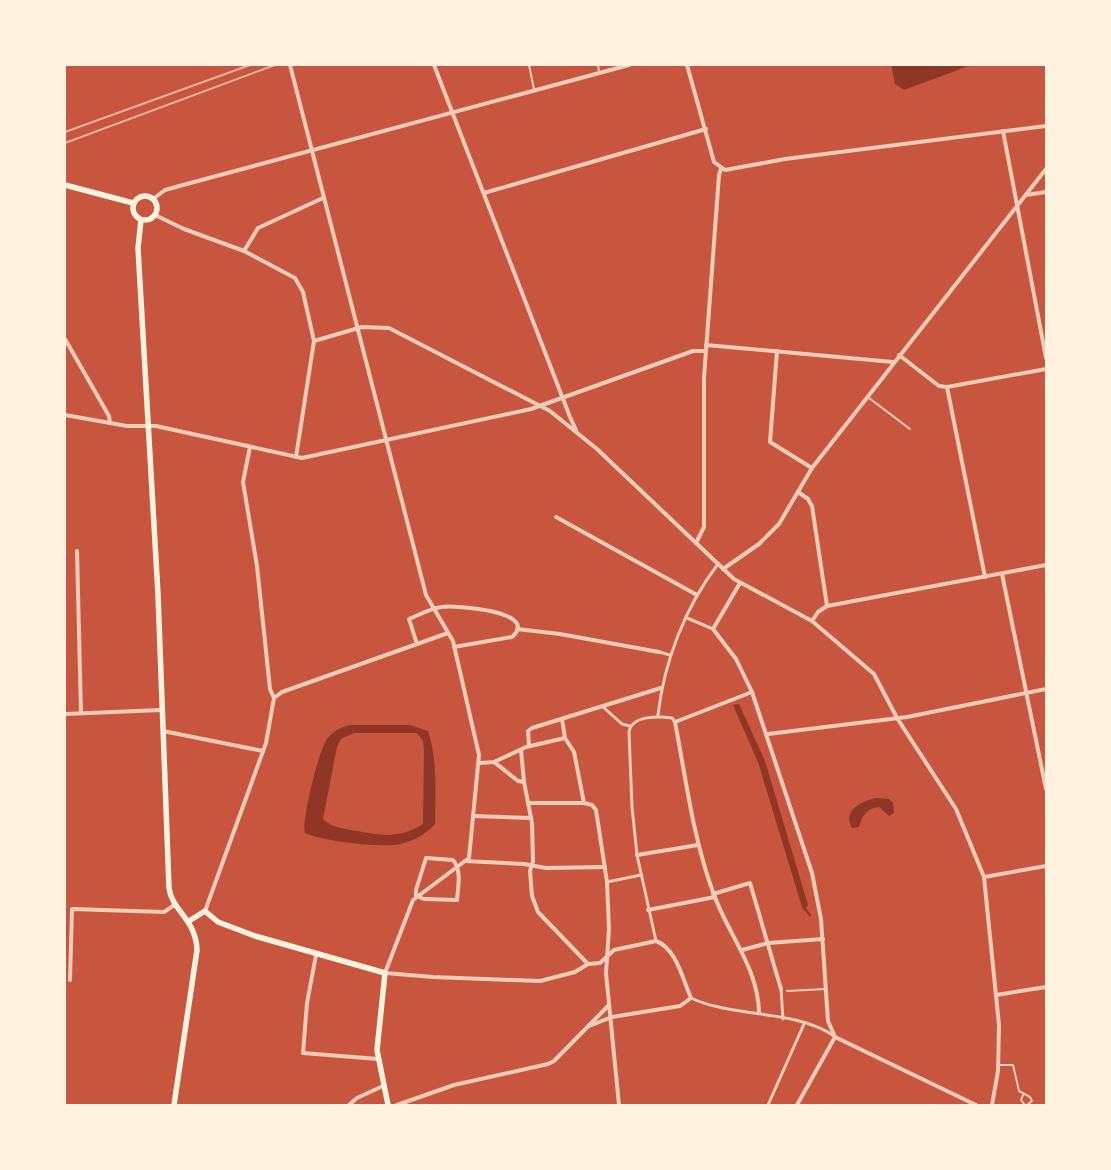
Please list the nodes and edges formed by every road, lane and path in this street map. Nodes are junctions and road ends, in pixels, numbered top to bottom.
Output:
1 (290, 65) edge
2 (434, 65) edge
3 (529, 65) edge
4 (598, 65) edge
5 (629, 65) edge
6 (688, 66) edge
7 (600, 72) junction
8 (534, 89) junction
9 (452, 111) junction
10 (1046, 126) edge
11 (706, 129) junction
12 (1003, 130) junction
13 (312, 150) junction
14 (721, 169) junction
15 (1046, 169) edge
16 (65, 185) edge
17 (1046, 192) edge
18 (484, 193) junction
19 (1026, 195) junction
20 (323, 198) junction
21 (153, 199) junction
22 (133, 204) junction
23 (1018, 207) junction
24 (155, 215) junction
25 (141, 220) junction
26 (244, 250) junction
27 (356, 329) junction
28 (65, 339) edge
29 (314, 341) junction
30 (706, 345) junction
31 (705, 351) junction
32 (776, 351) junction
33 (899, 355) junction
34 (1046, 358) edge
35 (893, 362) junction
36 (1046, 369) edge
37 (947, 388) junction
38 (867, 397) junction
39 (562, 398) junction
40 (541, 405) junction
41 (65, 415) edge
42 (110, 423) junction
43 (148, 427) junction
44 (910, 429) dead end
45 (579, 434) junction
46 (386, 440) junction
47 (250, 447) junction
48 (296, 457) junction
49 (812, 468) junction
50 (798, 492) junction
51 (556, 517) dead end
52 (696, 543) junction
53 (77, 551) dead end
54 (718, 564) junction
55 (1046, 565) edge
56 (723, 569) junction
57 (1002, 574) junction
58 (986, 577) junction
59 (740, 584) junction
60 (698, 595) junction
61 (827, 606) junction
62 (434, 610) junction
63 (687, 618) junction
64 (812, 621) junction
65 (713, 629) junction
66 (517, 630) junction
67 (448, 633) junction
68 (417, 644) junction
69 (454, 647) junction
70 (659, 652) joint
71 (670, 655) junction
72 (661, 688) junction
73 (1046, 689) edge
74 (752, 692) junction
75 (1027, 693) junction
76 (274, 698) junction
77 (602, 706) junction
78 (161, 710) junction
79 (81, 713) junction
80 (65, 714) edge
81 (658, 715) junction
82 (897, 718) junction
83 (562, 719) junction
84 (675, 722) junction
85 (630, 726) junction
86 (162, 731) junction
87 (768, 734) junction
88 (565, 738) junction
89 (530, 746) junction
90 (521, 750) junction
91 (264, 751) junction
92 (494, 762) junction
93 (480, 763) junction
94 (524, 782) junction
95 (1046, 789) edge
96 (528, 803) junction
97 (584, 803) junction
98 (473, 816) junction
99 (531, 818) junction
100 (698, 845) junction
101 (637, 855) junction
102 (465, 861) junction
103 (531, 866) junction
104 (1046, 866) edge
105 (457, 867) junction
106 (605, 867) junction
107 (641, 875) junction
108 (984, 878) junction
109 (607, 882) junction
110 (416, 896) junction
111 (714, 896) junction
112 (176, 904) junction
113 (648, 910) junction
114 (205, 911) junction
115 (190, 922) junction
116 (823, 939) junction
117 (656, 941) junction
118 (768, 943) junction
119 (742, 950) junction
120 (316, 955) junction
121 (607, 956) junction
122 (588, 964) junction
123 (385, 973) junction
124 (70, 980) dead end
125 (1046, 987) edge
126 (781, 989) joint
127 (826, 989) junction
128 (787, 992) dead end
129 (996, 995) junction
130 (691, 998) junction
131 (609, 1005) junction
132 (759, 1012) junction
133 (612, 1017) junction
134 (784, 1019) junction
135 (804, 1024) junction
136 (589, 1026) junction
137 (835, 1037) junction
138 (378, 1059) junction
139 (999, 1064) junction
140 (383, 1086) junction
141 (1023, 1096) junction
142 (174, 1105) edge
143 (349, 1105) edge
144 (388, 1105) edge
145 (397, 1105) edge
146 (619, 1105) edge
147 (768, 1105) edge
148 (797, 1105) edge
149 (976, 1105) edge
150 (992, 1105) edge
151 (1026, 1105) edge

1 - 13 street
2 - 9 street
3 - 8 lane
4 - 7 lane
5 - 7 street
6 - 11 street
7 - 8 street
8 - 9 street
9 - 13 street
9 - 18 street
10 - 12 street
11 - 14 street
11 - 18 street
12 - 14 street
12 - 23 street
13 - 20 street
13 - 21 street
14 - 30 street
15 - 19 street
16 - 22 main road
17 - 19 street
18 - 39 street
19 - 23 street
20 - 26 street
20 - 27 street
21 - 22 main road
21 - 24 main road
22 - 25 main road
23 - 33 street
23 - 34 street
24 - 25 main road
24 - 26 street
25 - 43 main road
26 - 29 street
27 - 29 street
27 - 40 street
27 - 46 street
28 - 42 street
29 - 48 street
30 - 31 street
30 - 32 street
31 - 39 street
31 - 52 street
32 - 35 street
32 - 49 street
33 - 35 street
33 - 37 street
35 - 38 street
36 - 37 street
37 - 58 street
38 - 44 lane
38 - 49 street
39 - 40 street
39 - 45 street
40 - 45 street
40 - 46 street
41 - 42 street
42 - 43 street
43 - 47 street
43 - 78 main road
45 - 52 street
46 - 48 street
46 - 62 street
47 - 48 street
47 - 76 street
49 - 50 street
50 - 56 street
50 - 61 street
51 - 60 street
52 - 54 street
53 - 79 street
54 - 56 street
54 - 60 street
55 - 57 street
56 - 59 street
57 - 58 street
57 - 75 street
58 - 61 street
59 - 64 street
59 - 65 street
60 - 63 street
61 - 64 street
62 - 66 street
62 - 67 street
62 - 68 street
63 - 65 street
63 - 71 street
64 - 82 street
65 - 74 street
66 - 69 street
66 - 70 street
67 - 68 street
67 - 69 street
68 - 76 street
69 - 93 street
70 - 71 street
71 - 72 street
72 - 77 street
72 - 81 street
73 - 75 street
74 - 84 street
74 - 87 street
75 - 82 street
75 - 95 street
76 - 91 street
77 - 83 street
77 - 85 street
78 - 79 street
78 - 86 main road
79 - 80 street
81 - 84 street
81 - 85 street
82 - 87 street
82 - 108 street
83 - 88 street
83 - 89 street
84 - 100 street
85 - 101 street
86 - 91 street
86 - 112 main road
87 - 116 street
88 - 89 street
88 - 97 street
89 - 90 street
90 - 92 street
90 - 94 street
91 - 114 street
92 - 93 street
92 - 94 street
93 - 98 street
94 - 96 street
96 - 97 street
96 - 99 street
97 - 106 street
98 - 99 street
98 - 102 street
99 - 103 street
100 - 101 street
100 - 111 street
101 - 107 street
102 - 103 street
102 - 105 street
103 - 106 street
103 - 122 street
104 - 108 street
105 - 110 street
105 - 110 street
105 - 110 street
106 - 109 street
107 - 109 street
107 - 113 street
108 - 129 street
109 - 121 street
110 - 123 street
111 - 113 street
111 - 118 street
111 - 119 street
112 - 115 main road
112 - 124 street
113 - 117 street
114 - 115 main road
114 - 120 main road
115 - 142 main road
116 - 118 street
116 - 127 street
117 - 121 street
117 - 130 street
118 - 119 street
118 - 126 street
119 - 132 street
120 - 123 main road
120 - 138 street
121 - 122 street
121 - 131 street
122 - 123 street
123 - 138 main road
125 - 129 street
126 - 134 street
127 - 128 lane
127 - 137 street
129 - 139 street
130 - 132 street
130 - 133 street
131 - 133 street
131 - 136 street
132 - 134 street
133 - 136 street
133 - 146 street
134 - 135 street
135 - 137 street
135 - 147 street
136 - 145 street
137 - 148 street
137 - 149 street
138 - 140 main road
139 - 141 lane
139 - 150 street
140 - 143 street
140 - 144 main road
141 - 151 lane
141 - 151 lane

